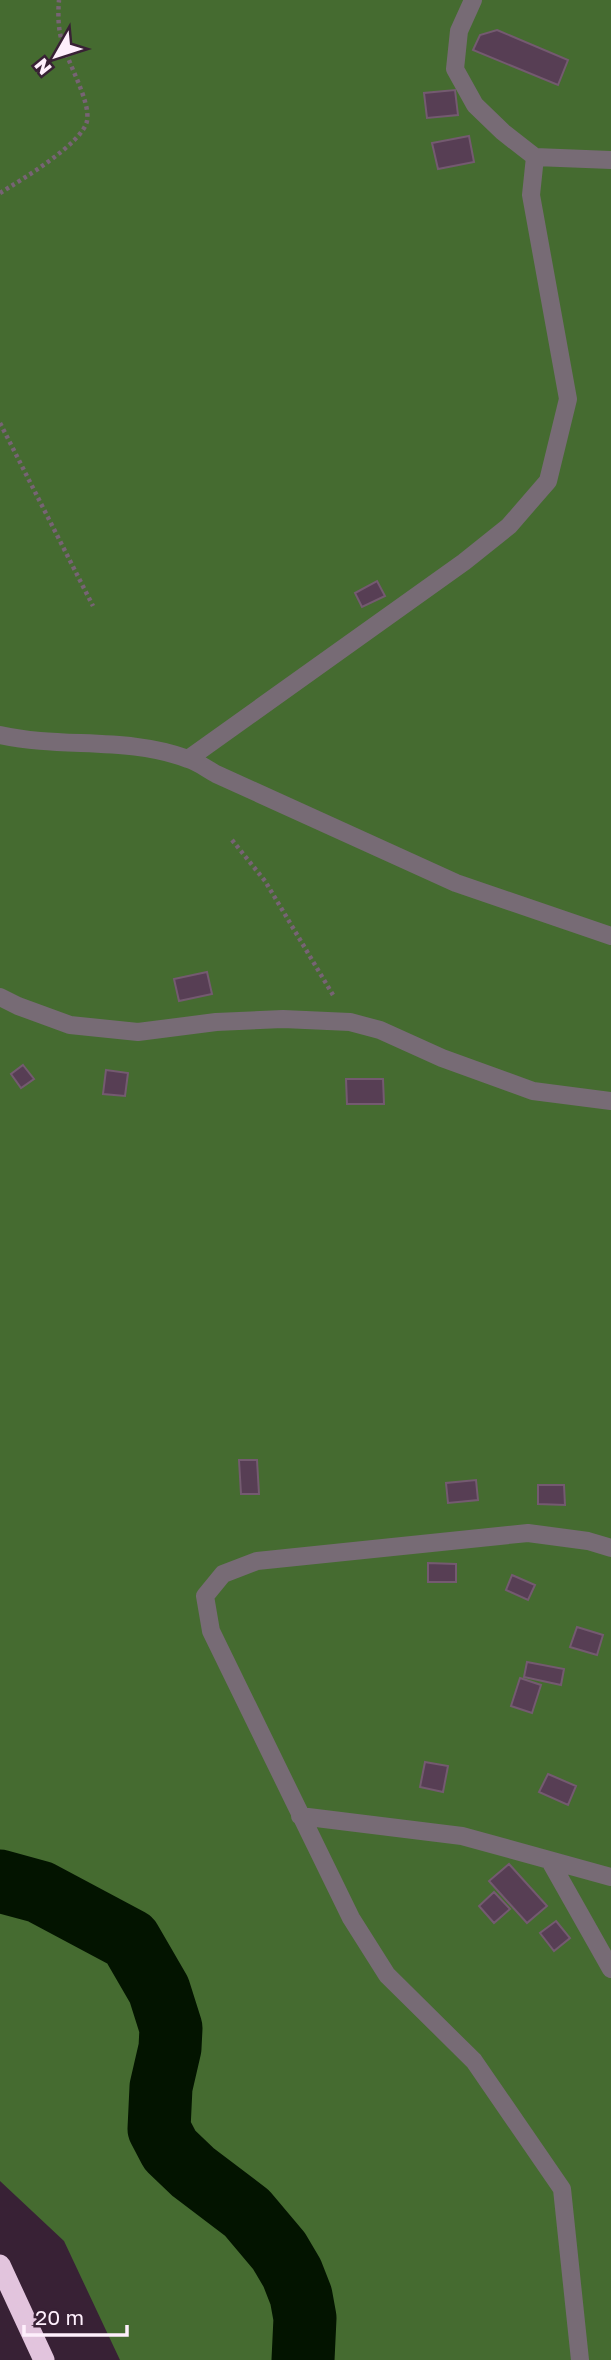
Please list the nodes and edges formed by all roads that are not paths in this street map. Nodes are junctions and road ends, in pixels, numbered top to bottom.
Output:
1 (473, 0) edge
2 (535, 157) junction
3 (611, 160) edge
4 (0, 734) edge
5 (188, 759) junction
6 (611, 936) edge
7 (0, 997) edge
8 (611, 1101) edge
9 (611, 1548) edge
10 (300, 1816) junction
11 (550, 1861) junction
12 (611, 1877) edge
13 (611, 1969) edge
14 (0, 2265) edge
15 (44, 2360) edge
16 (580, 2360) edge

1 - 2 street
2 - 3 street
2 - 5 street
4 - 5 street
5 - 6 street
7 - 8 street
9 - 10 street
10 - 11 street
10 - 16 street
11 - 12 street
11 - 13 street
14 - 15 highway

